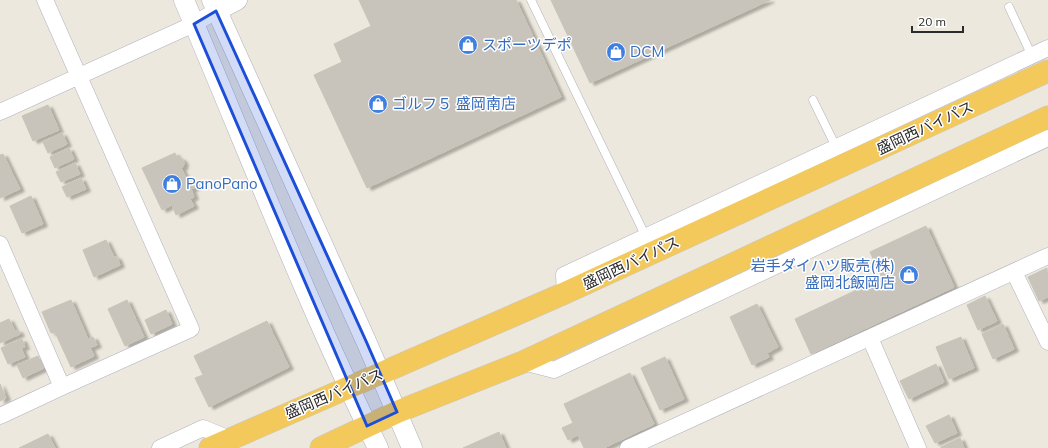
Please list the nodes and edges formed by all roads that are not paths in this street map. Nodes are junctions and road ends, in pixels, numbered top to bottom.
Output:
1 (45, 0) edge
2 (184, 0) edge
3 (237, 0) edge
4 (531, 0) edge
5 (214, 6) edge
6 (1010, 7) dead end
7 (194, 24) junction
8 (1048, 48) edge
9 (1032, 56) junction
10 (1048, 71) edge
11 (79, 77) junction
12 (813, 100) dead end
13 (0, 112) edge
14 (1048, 118) edge
15 (1048, 138) edge
16 (836, 147) junction
17 (646, 237) junction
18 (0, 244) edge
19 (1048, 256) edge
20 (1014, 272) junction
21 (565, 293) junction
22 (870, 338) junction
23 (1048, 342) edge
24 (523, 362) junction
25 (381, 374) junction
26 (62, 388) junction
27 (350, 388) junction
28 (397, 412) junction
29 (0, 416) edge
30 (368, 426) junction
31 (230, 439) junction
32 (160, 448) edge
33 (210, 448) edge
34 (320, 448) edge
35 (378, 448) edge
36 (412, 448) edge
37 (628, 448) edge
38 (918, 448) edge

1 - 11 street
2 - 7 street
3 - 5 street
4 - 17 lane
5 - 7 street
5 - 25 street
6 - 9 lane
7 - 11 street
7 - 27 street
8 - 9 street
9 - 16 street
10 - 21 highway, 盛岡西バイパス
11 - 13 street
11 - 26 street
12 - 16 lane
14 - 24 highway
15 - 24 street
16 - 17 street
17 - 21 street
18 - 26 street
19 - 20 street
20 - 22 street
20 - 23 street
21 - 25 highway, 盛岡西バイパス
22 - 37 street
22 - 38 street
24 - 28 highway
25 - 27 highway, 盛岡西バイパス
25 - 28 street
26 - 29 street
27 - 30 street
27 - 31 highway, 盛岡西バイパス
28 - 30 highway
28 - 36 street
30 - 34 highway
30 - 35 street
31 - 32 street
31 - 33 highway, 盛岡西バイパス

